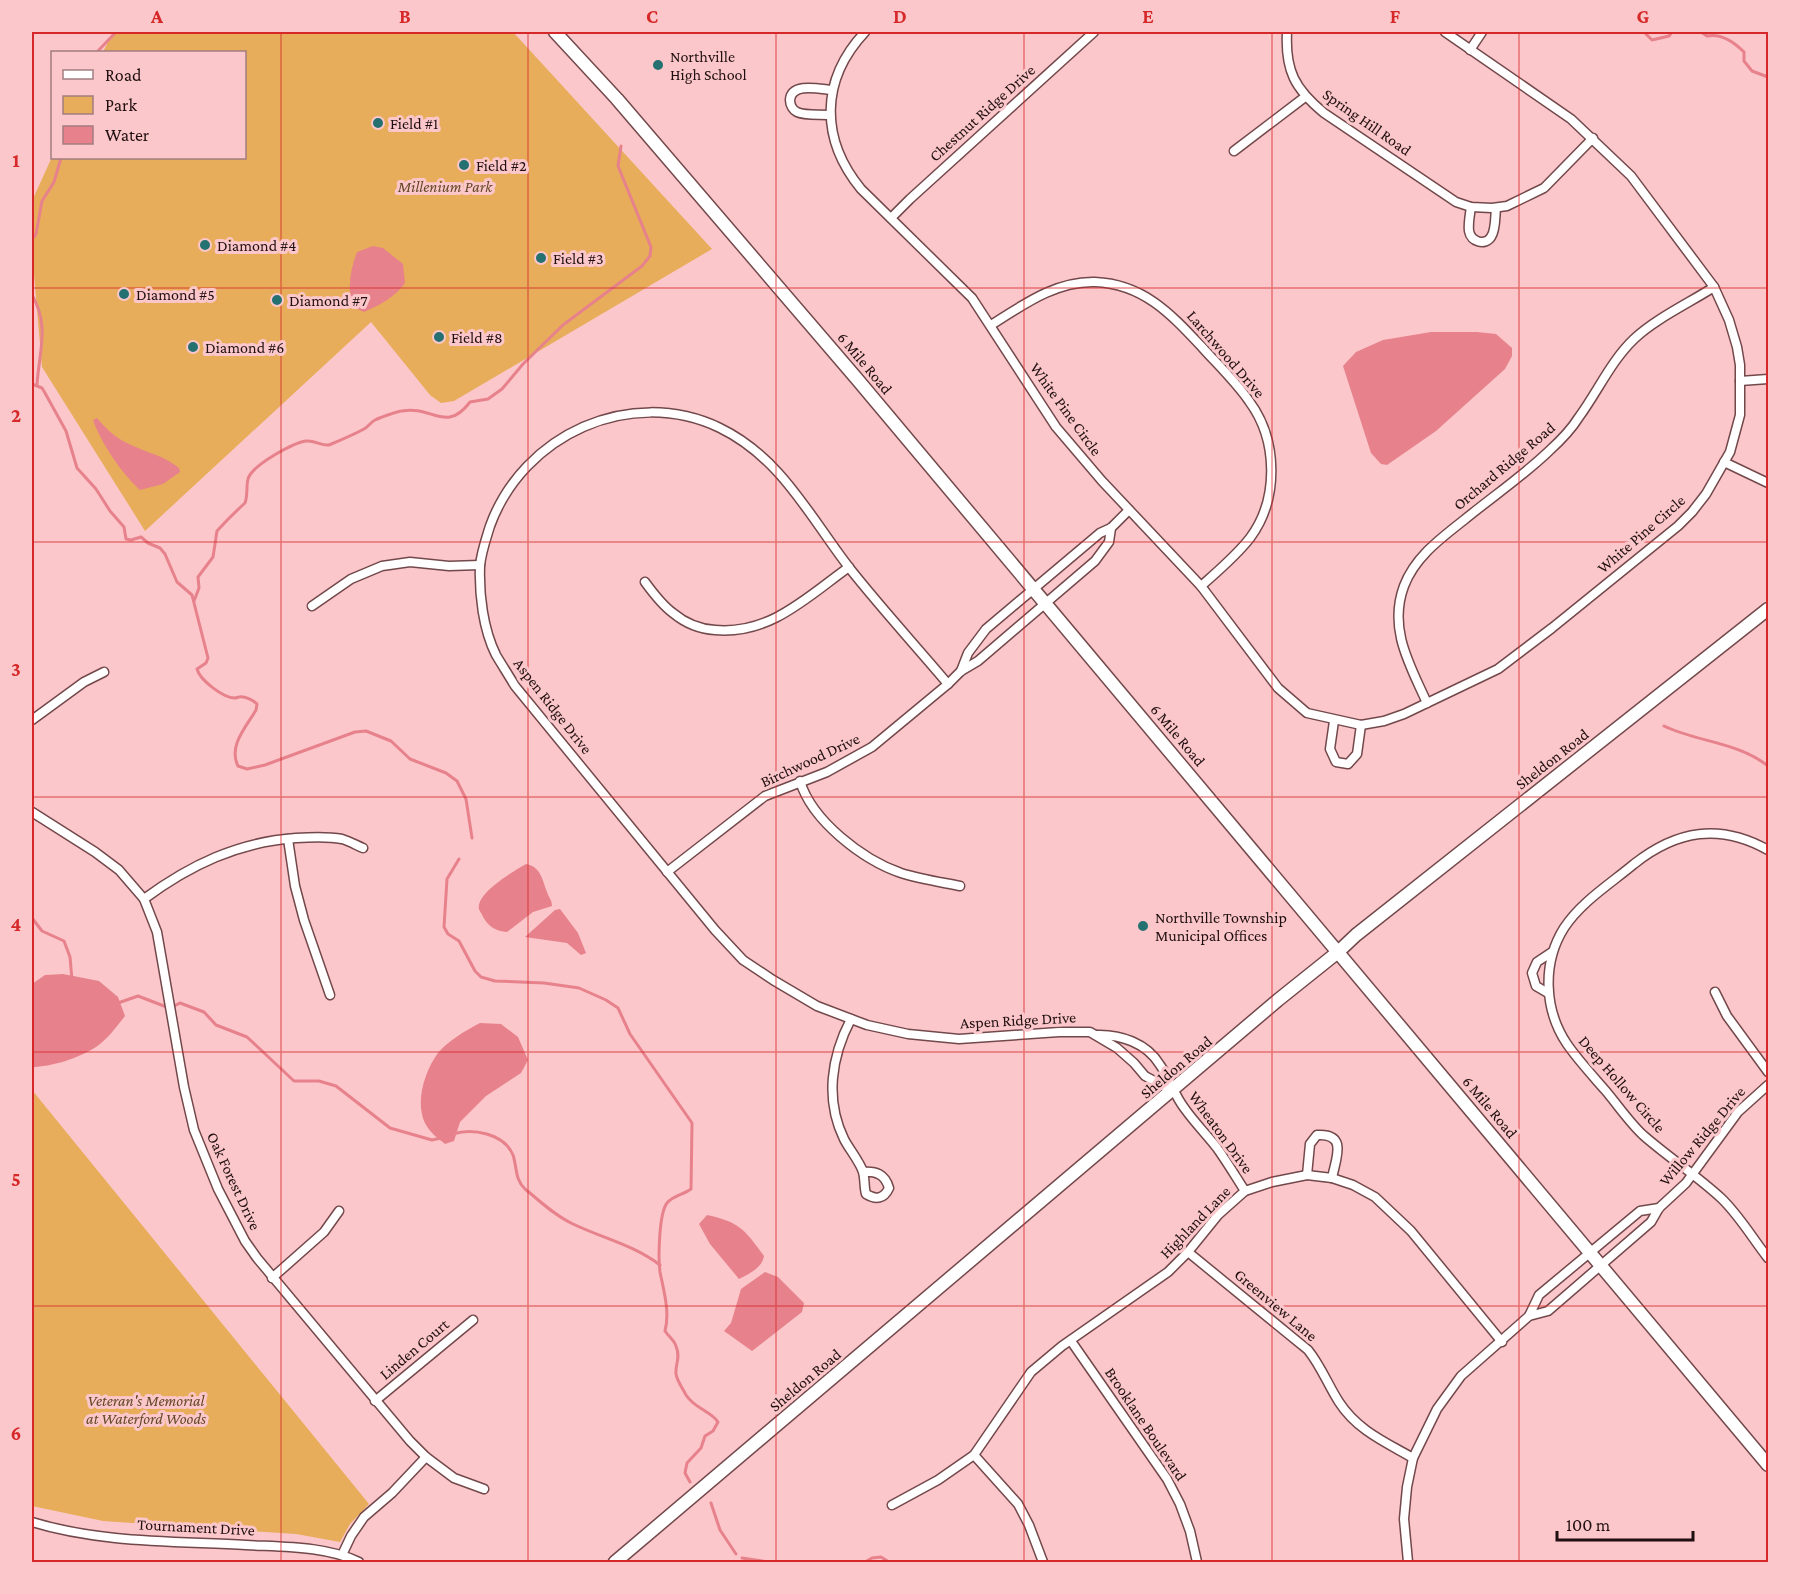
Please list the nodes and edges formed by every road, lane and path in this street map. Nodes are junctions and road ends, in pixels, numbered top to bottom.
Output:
1 (555, 32) edge
2 (865, 32) edge
3 (1094, 32) edge
4 (1287, 32) edge
5 (1445, 32) edge
6 (1482, 32) edge
7 (1470, 50) junction
8 (831, 90) junction
9 (1305, 97) junction
10 (830, 115) junction
11 (1593, 138) junction
12 (1234, 151) dead end
13 (1471, 207) junction
14 (1496, 208) junction
15 (891, 218) junction
16 (1714, 287) junction
17 (991, 325) junction
18 (1768, 379) edge
19 (1740, 381) junction
20 (1724, 462) junction
21 (1768, 483) edge
22 (1129, 510) junction
23 (1111, 528) junction
24 (480, 565) junction
25 (849, 567) junction
26 (645, 582) dead end
27 (1201, 586) junction
28 (1034, 590) junction
29 (1046, 604) junction
30 (312, 606) dead end
31 (1768, 609) edge
32 (961, 671) junction
33 (104, 672) dead end
34 (948, 684) junction
35 (1427, 703) junction
36 (32, 720) edge
37 (1334, 721) junction
38 (1360, 725) junction
39 (800, 781) junction
40 (32, 812) edge
41 (288, 839) junction
42 (363, 848) dead end
43 (1768, 850) edge
44 (667, 872) junction
45 (960, 886) dead end
46 (144, 899) junction
47 (1338, 952) junction
48 (1552, 952) junction
49 (1715, 992) dead end
50 (1548, 993) junction
51 (330, 995) dead end
52 (851, 1019) junction
53 (1096, 1035) junction
54 (1768, 1072) edge
55 (1768, 1085) edge
56 (1173, 1091) junction
57 (862, 1172) dead end
58 (1693, 1174) junction
59 (1306, 1175) junction
60 (1332, 1178) junction
61 (1245, 1191) junction
62 (1659, 1208) junction
63 (339, 1211) dead end
64 (1188, 1252) junction
65 (1590, 1252) junction
66 (1768, 1258) edge
67 (1600, 1265) junction
68 (272, 1278) junction
69 (1530, 1316) junction
70 (472, 1320) dead end
71 (1071, 1341) junction
72 (1502, 1342) junction
73 (375, 1401) junction
74 (974, 1455) junction
75 (426, 1457) junction
76 (1413, 1458) junction
77 (1768, 1465) edge
78 (484, 1489) dead end
79 (892, 1505) dead end
80 (32, 1522) edge
81 (342, 1556) junction
82 (1043, 1562) edge
83 (359, 1563) edge
84 (615, 1563) edge
85 (1197, 1563) edge
86 (1408, 1563) edge

1 - 28 street, 6 Mile Road
2 - 8 street, White Pine Circle
3 - 15 street, Chestnut Ridge Drive
4 - 9 street, Spring Hill Road
5 - 7 street, White Pine Circle
6 - 7 street
7 - 11 street, White Pine Circle
8 - 10 street, White Pine Circle
8 - 10 street
9 - 12 street
9 - 13 street, Spring Hill Road
10 - 15 street, White Pine Circle
11 - 14 street, Spring Hill Road
11 - 16 street, White Pine Circle
13 - 14 street, Spring Hill Road
13 - 14 street
15 - 17 street, White Pine Circle
16 - 19 street, White Pine Circle
16 - 35 street, Orchard Ridge Road
17 - 22 street, White Pine Circle
17 - 27 street, Larchwood Drive
18 - 19 street
19 - 20 street, White Pine Circle
20 - 21 street
20 - 35 street, White Pine Circle
22 - 23 street
22 - 27 street, White Pine Circle
23 - 28 street, Birchwood Drive
23 - 29 street
24 - 25 street, Aspen Ridge Drive
24 - 30 street
24 - 44 street, Aspen Ridge Drive
25 - 26 street
25 - 34 street, Aspen Ridge Drive
27 - 37 street, White Pine Circle
28 - 29 street, 6 Mile Road
28 - 32 street, Birchwood Drive
29 - 32 street, Birchwood Drive
29 - 47 street, 6 Mile Road
31 - 47 street, Sheldon Road
32 - 34 street, Birchwood Drive
33 - 36 street
34 - 39 street, Birchwood Drive
35 - 38 street, White Pine Circle
37 - 38 street, White Pine Circle
37 - 38 street
39 - 44 street, Birchwood Drive
39 - 45 street
40 - 46 street, Oak Forest Drive
41 - 42 street
41 - 46 street
41 - 51 street
43 - 48 street, Deep Hollow Circle
44 - 52 street, Aspen Ridge Drive
46 - 68 street, Oak Forest Drive
47 - 56 street, Sheldon Road
47 - 65 street, 6 Mile Road
48 - 50 street, Deep Hollow Circle
48 - 50 street, Deep Hollow Circle
49 - 54 street
50 - 58 street, Deep Hollow Circle
52 - 53 street, Aspen Ridge Drive
52 - 57 street
53 - 56 street, Aspen Ridge Drive
53 - 56 street, Aspen Ridge Drive
55 - 58 street, Willow Ridge Drive
56 - 61 street, Wheaton Drive
56 - 84 street, Sheldon Road
58 - 62 street, Willow Ridge Drive
58 - 66 street, Deep Hollow Circle
59 - 60 street, Highland Lane
59 - 60 street
59 - 61 street, Highland Lane
60 - 72 street, Highland Lane
61 - 64 street, Highland Lane
62 - 65 street, Willow Ridge Drive
62 - 67 street, Willow Ridge Drive
63 - 68 street
64 - 71 street, Highland Lane
64 - 76 street, Greenview Lane
65 - 67 street, 6 Mile Road
65 - 69 street
67 - 69 street
67 - 77 street, 6 Mile Road
68 - 73 street, Oak Forest Drive
69 - 72 street
70 - 73 street, Linden Court
71 - 74 street, Highland Lane
71 - 85 street, Brooklane Boulevard
72 - 76 street
73 - 75 street, Oak Forest Drive
74 - 79 street, Highland Lane
74 - 82 street
75 - 78 street, Oak Forest Drive
75 - 81 street
76 - 86 street
80 - 81 street, Tournament Drive
81 - 83 street, Tournament Drive

